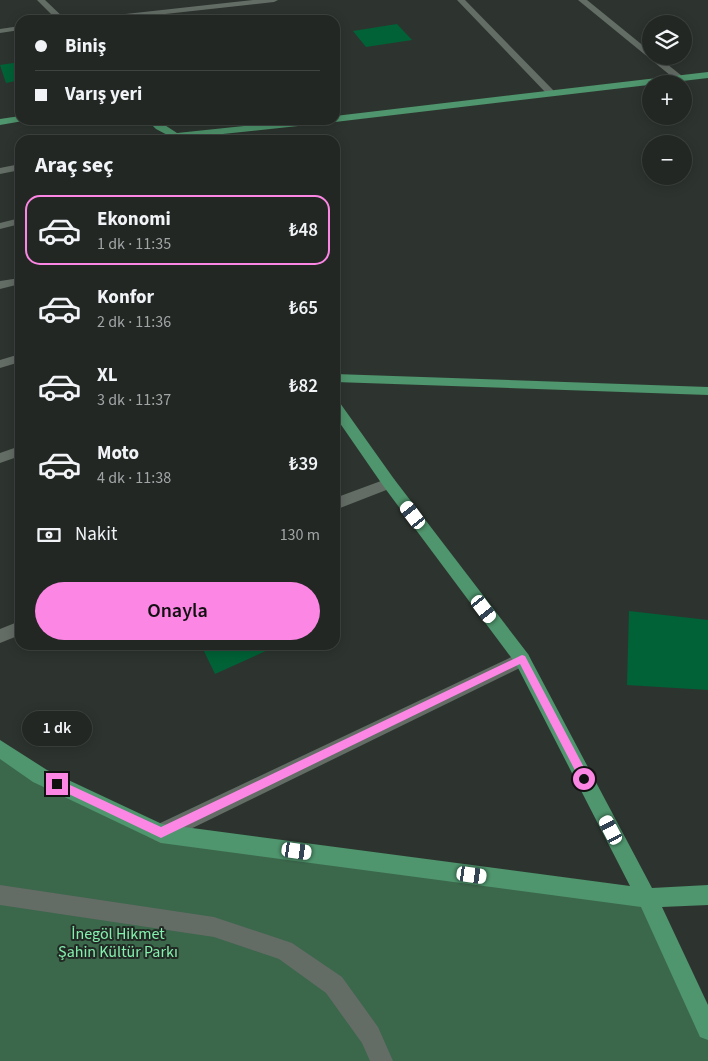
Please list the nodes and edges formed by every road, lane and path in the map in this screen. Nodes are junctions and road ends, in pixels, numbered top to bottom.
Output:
1 (41, 0) edge
2 (274, 0) edge
3 (461, 0) edge
4 (582, 0) edge
5 (57, 15) edge
6 (162, 15) edge
7 (15, 29) edge
8 (0, 31) edge
9 (642, 48) edge
10 (663, 65) edge
11 (675, 75) edge
12 (708, 75) edge
13 (692, 77) edge
14 (642, 82) edge
15 (550, 92) junction
16 (340, 118) edge
17 (15, 120) edge
18 (0, 122) edge
19 (157, 125) edge
20 (260, 125) edge
21 (171, 135) edge
22 (195, 135) edge
23 (15, 168) edge
24 (0, 171) edge
25 (15, 223) edge
26 (0, 226) edge
27 (15, 282) edge
28 (0, 285) edge
29 (15, 360) edge
30 (0, 364) edge
31 (340, 378) edge
32 (708, 391) edge
33 (340, 413) edge
34 (15, 453) edge
35 (0, 458) edge
36 (389, 483) junction
37 (340, 502) edge
38 (15, 630) edge
39 (0, 636) edge
40 (522, 659) junction
41 (0, 749) edge
42 (161, 832) junction
43 (0, 895) edge
44 (708, 896) edge
45 (647, 898) junction
46 (708, 1029) edge
47 (382, 1061) edge

1 - 5 street
2 - 6 street
3 - 15 street
4 - 9 street
7 - 8 street
10 - 11 street
12 - 13 main road
14 - 15 main road
15 - 16 main road
17 - 18 main road
19 - 21 main road
20 - 22 main road
23 - 24 street
25 - 26 street
27 - 28 street
29 - 30 street
31 - 32 main road
33 - 36 main road
34 - 35 street
36 - 37 street
36 - 40 main road
38 - 39 street
40 - 42 street
40 - 45 main road
41 - 42 main road
42 - 45 main road
43 - 47 street
44 - 45 main road
45 - 46 main road

